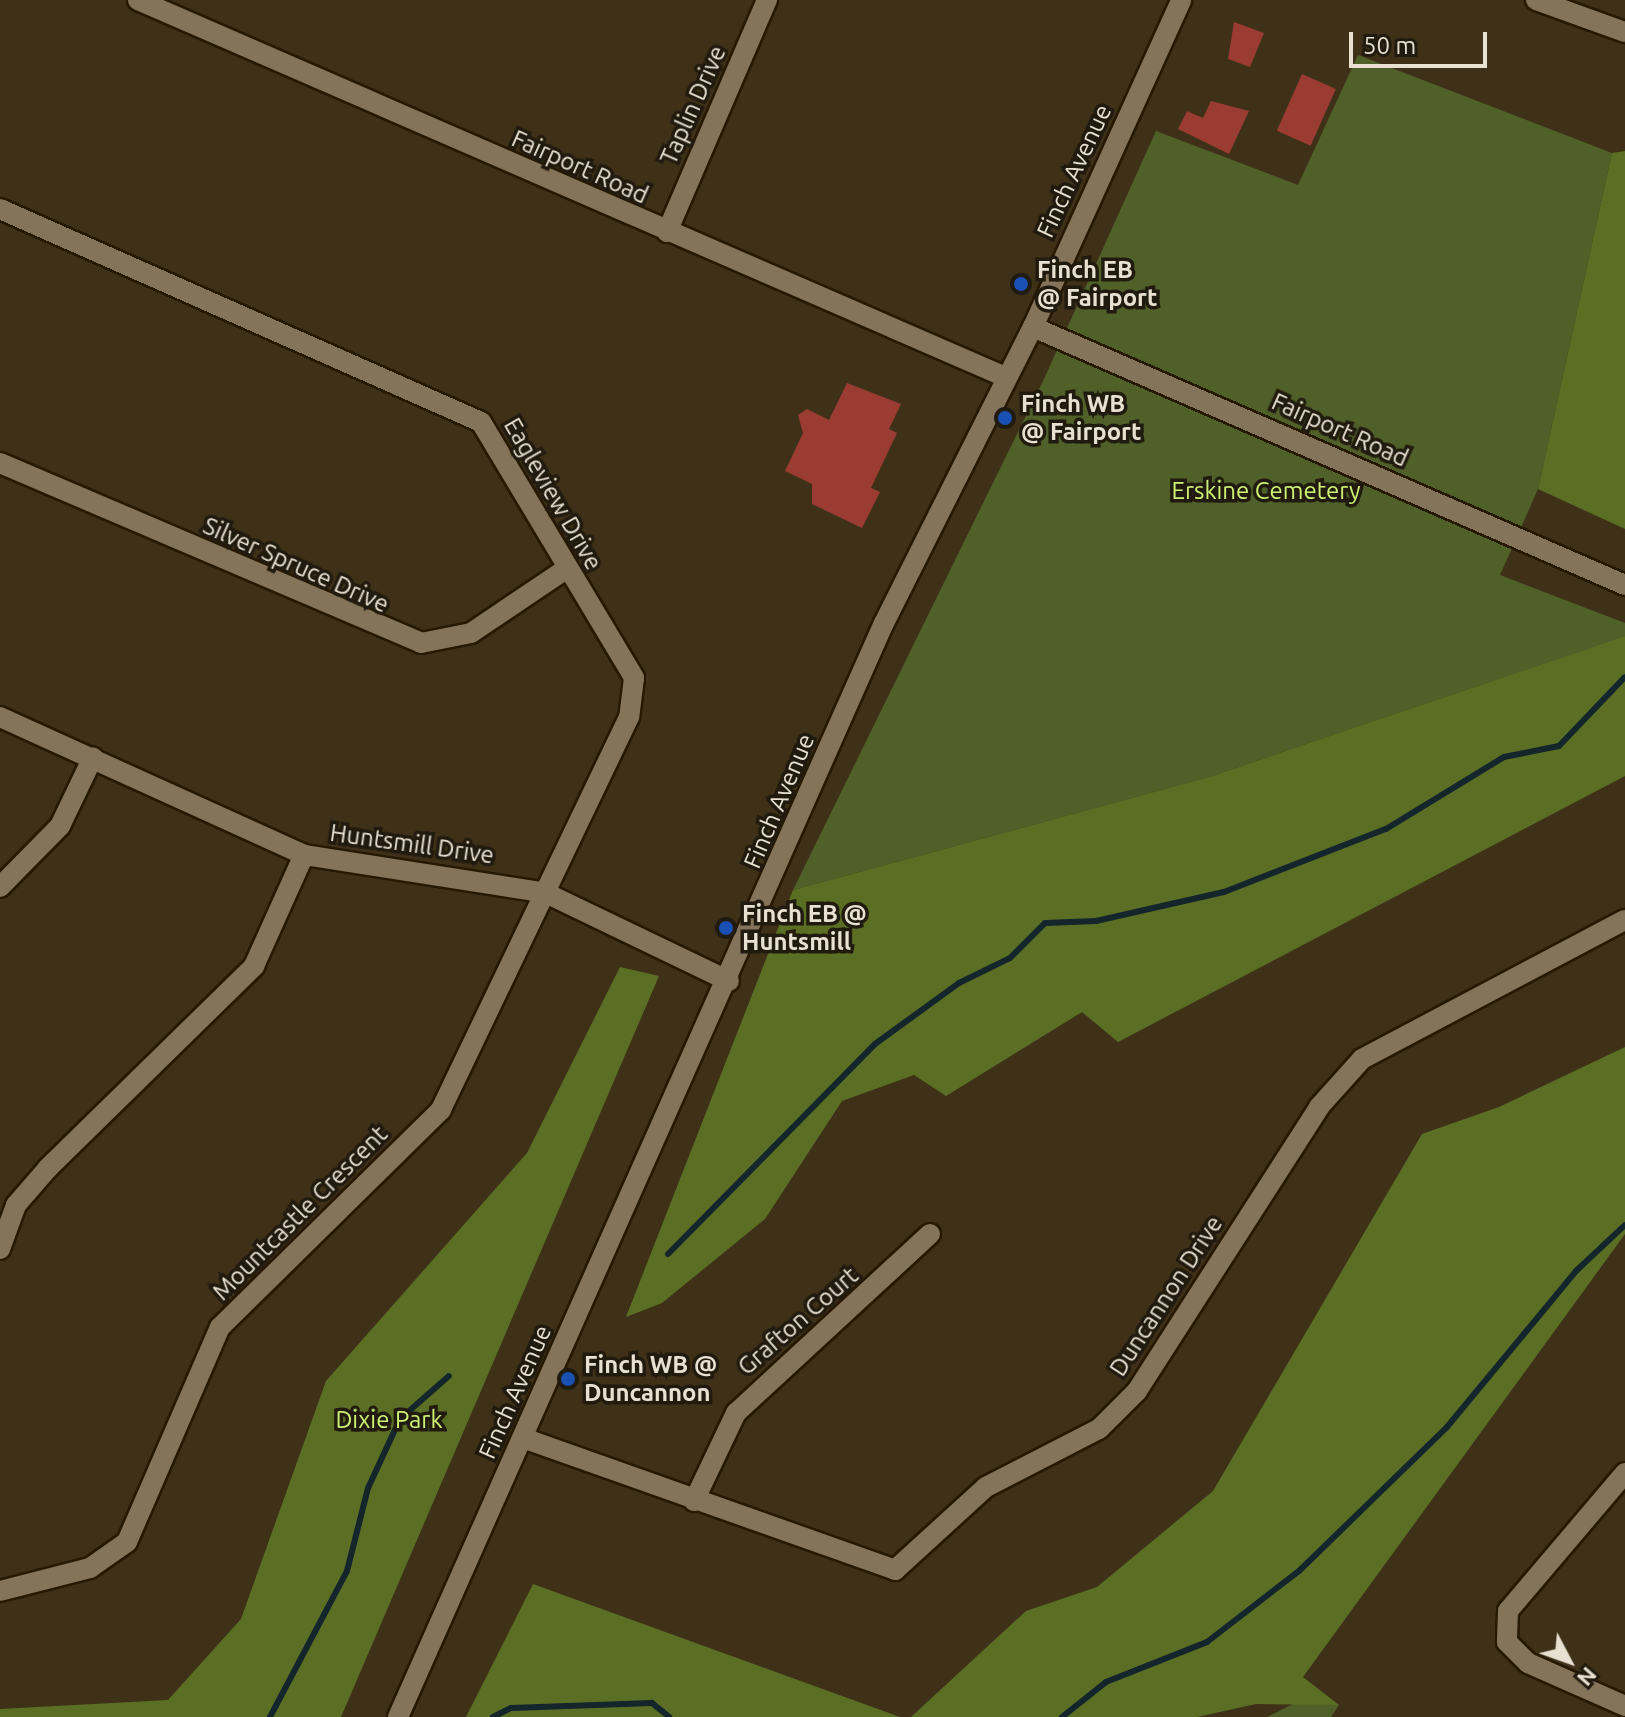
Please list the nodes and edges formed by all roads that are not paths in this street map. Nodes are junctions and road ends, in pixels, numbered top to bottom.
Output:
1 (138, 0) edge
2 (767, 0) edge
3 (1181, 0) edge
4 (1536, 0) edge
5 (1625, 32) edge
6 (0, 209) edge
7 (667, 232) junction
8 (1033, 327) junction
9 (1003, 376) junction
10 (0, 463) edge
11 (566, 569) junction
12 (1625, 585) edge
13 (0, 717) edge
14 (93, 757) junction
15 (304, 855) junction
16 (0, 887) edge
17 (546, 893) junction
18 (1625, 920) edge
19 (729, 981) junction
20 (930, 1234) dead end
21 (0, 1249) edge
22 (523, 1438) junction
23 (1625, 1473) edge
24 (694, 1501) junction
25 (0, 1591) edge
26 (1625, 1706) edge
27 (398, 1717) edge

1 - 7 street, Fairport Road
2 - 7 street, Taplin Drive
3 - 8 street, Finch Avenue
4 - 5 street
6 - 11 street, Eagleview Drive
7 - 9 street, Fairport Road
8 - 9 street, Finch Avenue
8 - 12 street, Fairport Road
9 - 19 street, Finch Avenue
10 - 11 street, Silver Spruce Drive
11 - 17 street, Eagleview Drive
13 - 14 street, Huntsmill Drive
14 - 15 street, Huntsmill Drive
14 - 16 street
15 - 17 street, Huntsmill Drive
15 - 21 street
17 - 19 street, Huntsmill Drive
17 - 25 street, Mountcastle Crescent
18 - 24 street, Duncannon Drive
19 - 22 street, Finch Avenue
20 - 24 street, Grafton Court
22 - 24 street, Duncannon Drive
22 - 27 street, Finch Avenue
23 - 26 street

